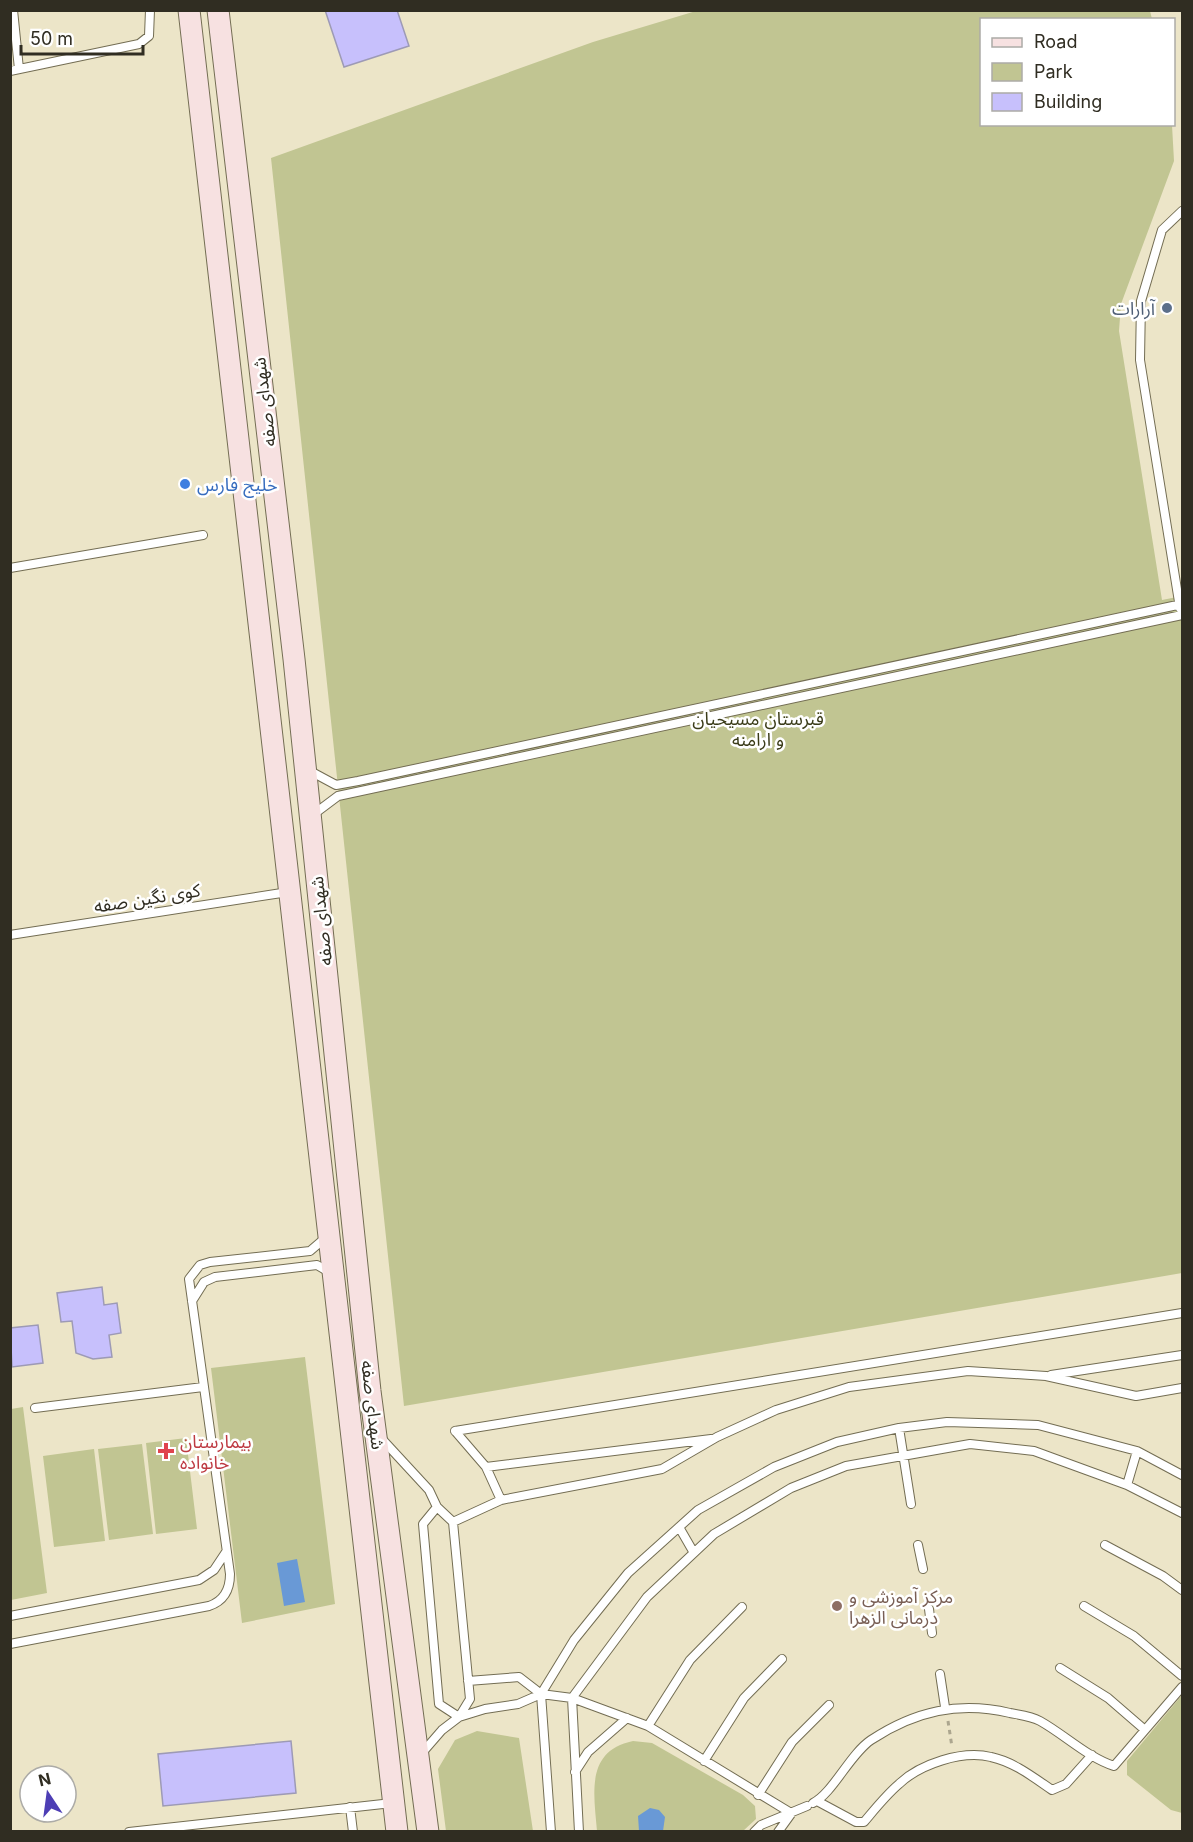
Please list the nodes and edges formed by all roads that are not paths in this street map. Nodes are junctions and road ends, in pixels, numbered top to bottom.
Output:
1 (13, 10) edge
2 (150, 10) edge
3 (189, 10) edge
4 (218, 10) edge
5 (20, 69) junction
6 (10, 71) edge
7 (1182, 211) edge
8 (279, 529) junction
9 (248, 533) junction
10 (203, 535) dead end
11 (10, 568) edge
12 (1181, 605) edge
13 (1182, 615) edge
14 (306, 768) junction
15 (311, 818) junction
16 (288, 892) junction
17 (10, 935) edge
18 (327, 1232) junction
19 (332, 1276) junction
20 (192, 1301) junction
21 (1182, 1313) edge
22 (1182, 1355) edge
23 (1047, 1376) junction
24 (203, 1387) junction
25 (1182, 1388) edge
26 (34, 1408) dead end
27 (899, 1428) junction
28 (376, 1433) junction
29 (715, 1438) junction
30 (1137, 1451) junction
31 (903, 1454) junction
32 (486, 1467) junction
33 (1182, 1475) edge
34 (1127, 1485) junction
35 (501, 1500) junction
36 (911, 1504) dead end
37 (437, 1507) junction
38 (1182, 1513) edge
39 (453, 1522) junction
40 (679, 1527) junction
41 (918, 1545) dead end
42 (1105, 1545) dead end
43 (226, 1552) junction
44 (694, 1553) junction
45 (923, 1569) dead end
46 (1182, 1590) edge
47 (742, 1606) dead end
48 (1084, 1606) dead end
49 (929, 1609) dead end
50 (10, 1616) edge
51 (933, 1633) dead end
52 (10, 1644) edge
53 (782, 1659) dead end
54 (1060, 1668) dead end
55 (940, 1674) dead end
56 (1182, 1676) edge
57 (468, 1681) junction
58 (1182, 1687) edge
59 (541, 1694) junction
60 (572, 1698) junction
61 (829, 1705) dead end
62 (945, 1707) junction
63 (459, 1717) junction
64 (627, 1718) junction
65 (648, 1726) junction
66 (1145, 1730) junction
67 (1092, 1755) junction
68 (420, 1757) junction
69 (704, 1761) junction
70 (575, 1772) junction
71 (758, 1795) junction
72 (393, 1803) junction
73 (812, 1803) junction
74 (350, 1808) junction
75 (792, 1813) junction
76 (162, 1830) edge
77 (129, 1832) edge
78 (353, 1832) edge
79 (397, 1832) edge
80 (428, 1832) edge
81 (551, 1832) edge
82 (579, 1832) edge
83 (754, 1832) edge
84 (778, 1832) edge

1 - 5 lane
2 - 5 lane
3 - 9 main road, شهدای صفه
4 - 8 main road, شهدای صفه
5 - 6 lane
7 - 12 lane
8 - 9 main road
8 - 14 main road, شهدای صفه
9 - 16 main road, شهدای صفه
10 - 11 lane
12 - 13 lane
12 - 14 lane
13 - 15 lane
14 - 15 main road, شهدای صفه
15 - 28 main road, شهدای صفه
16 - 17 lane, کوی نگین صفه
16 - 18 main road, شهدای صفه
18 - 19 main road, شهدای صفه
18 - 20 lane
19 - 20 lane
19 - 72 main road, شهدای صفه
20 - 24 lane
21 - 32 lane
22 - 23 lane
23 - 25 lane
23 - 29 lane
24 - 26 lane
24 - 43 lane
27 - 30 lane
27 - 31 lane
27 - 40 lane
28 - 37 lane
28 - 68 main road, شهدای صفه
29 - 32 lane
29 - 35 lane
30 - 33 lane
30 - 34 lane
31 - 34 lane
31 - 36 lane
31 - 44 lane
32 - 35 lane
34 - 38 lane
35 - 39 lane
37 - 39 lane
37 - 63 lane
39 - 57 lane
40 - 44 lane
40 - 59 lane
41 - 45 lane
42 - 46 lane
43 - 50 lane
43 - 52 lane
44 - 60 lane
47 - 65 lane
48 - 56 lane
49 - 51 lane
53 - 69 lane
54 - 66 lane
55 - 62 lane
57 - 59 lane
57 - 63 lane
58 - 66 lane
59 - 60 lane
59 - 63 lane
59 - 81 lane
60 - 64 lane
60 - 70 lane
61 - 71 lane
62 - 67 lane
62 - 73 lane
63 - 68 lane
64 - 65 lane
64 - 70 lane
65 - 69 lane
66 - 67 lane
67 - 73 lane
68 - 80 main road, شهدای صفه
69 - 71 lane
70 - 82 lane
71 - 75 lane
72 - 74 lane
72 - 79 main road, شهدای صفه
73 - 75 lane
74 - 76 lane
74 - 78 lane
75 - 83 lane
75 - 84 lane
76 - 77 lane

